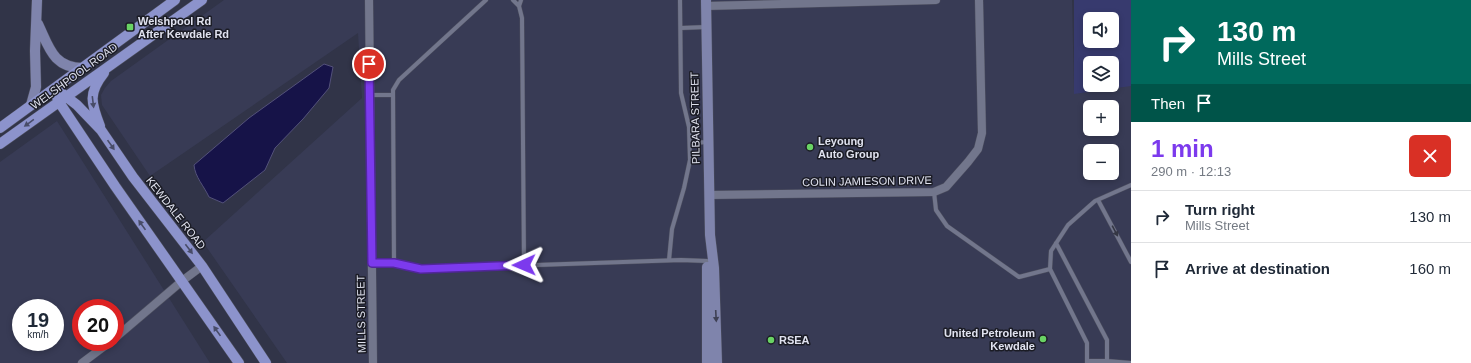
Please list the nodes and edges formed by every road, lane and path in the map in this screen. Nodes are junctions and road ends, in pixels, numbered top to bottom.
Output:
1 (37, 0) edge
2 (175, 0) edge
3 (202, 0) edge
4 (368, 0) edge
5 (486, 0) edge
6 (513, 0) edge
7 (521, 0) edge
8 (680, 0) edge
9 (936, 0) edge
10 (979, 0) edge
11 (706, 3) edge
12 (519, 6) junction
13 (37, 22) junction
14 (681, 28) junction
15 (706, 28) junction
16 (47, 43) junction
17 (35, 51) junction
18 (112, 63) junction
19 (83, 68) junction
20 (54, 89) junction
21 (370, 95) junction
22 (392, 95) junction
23 (63, 99) junction
24 (31, 105) junction
25 (0, 128) edge
26 (101, 130) junction
27 (708, 142) junction
28 (690, 143) junction
29 (0, 144) edge
30 (1131, 184) edge
31 (934, 192) junction
32 (709, 195) junction
33 (1098, 200) junction
34 (710, 235) junction
35 (1056, 244) junction
36 (669, 260) junction
37 (707, 261) junction
38 (1131, 262) edge
39 (372, 263) junction
40 (394, 263) junction
41 (524, 265) junction
42 (202, 266) junction
43 (1050, 269) junction
44 (182, 281) junction
45 (124, 330) edge
46 (98, 351) edge
47 (1107, 361) junction
48 (1087, 362) edge
49 (82, 363) edge
50 (239, 363) edge
51 (266, 363) edge
52 (373, 363) edge
53 (707, 363) edge
54 (718, 363) edge
55 (1131, 363) edge

1 - 13 main road
2 - 19 main road, WELSHPOOL ROAD
3 - 18 main road, WELSHPOOL ROAD
4 - 21 street, MILLS STREET
5 - 22 lane
6 - 12 lane
7 - 12 lane
8 - 14 lane
9 - 11 street
10 - 31 street, COLIN JAMIESON DRIVE
11 - 15 main road, PILBARA STREET
12 - 41 lane
13 - 16 main road
13 - 17 main road
14 - 15 lane
14 - 28 lane
15 - 27 main road, PILBARA STREET
16 - 17 main road
16 - 19 main road
17 - 24 main road
18 - 23 main road, WELSHPOOL ROAD
18 -> 26 main road
19 - 20 main road, WELSHPOOL ROAD
20 - 23 main road, KEWDALE ROAD
20 - 24 main road, WELSHPOOL ROAD
21 - 22 lane
21 - 39 street, MILLS STREET
22 - 40 lane
23 - 26 main road, KEWDALE ROAD
23 -> 29 main road, WELSHPOOL ROAD
44 -> 23 main road, KEWDALE ROAD
24 - 25 main road, WELSHPOOL ROAD
26 -> 42 main road, KEWDALE ROAD
27 - 28 lane
27 - 32 main road, PILBARA STREET
28 - 36 lane
30 - 33 lane
31 - 32 street, COLIN JAMIESON DRIVE
31 - 43 lane
32 - 34 main road, PILBARA STREET
33 - 35 lane
33 -> 38 lane
34 - 37 main road, PILBARA STREET
34 -> 54 main road, PILBARA STREET
35 - 43 lane
35 - 47 lane
36 - 37 lane
36 - 41 lane
37 - 53 main road, PILBARA STREET
39 - 40 lane
39 - 52 street, MILLS STREET
40 - 41 lane
42 - 44 street
42 - 51 main road, KEWDALE ROAD
43 - 48 lane
44 - 45 street
50 -> 44 main road, KEWDALE ROAD
46 - 49 street
47 - 48 lane
47 - 55 lane

